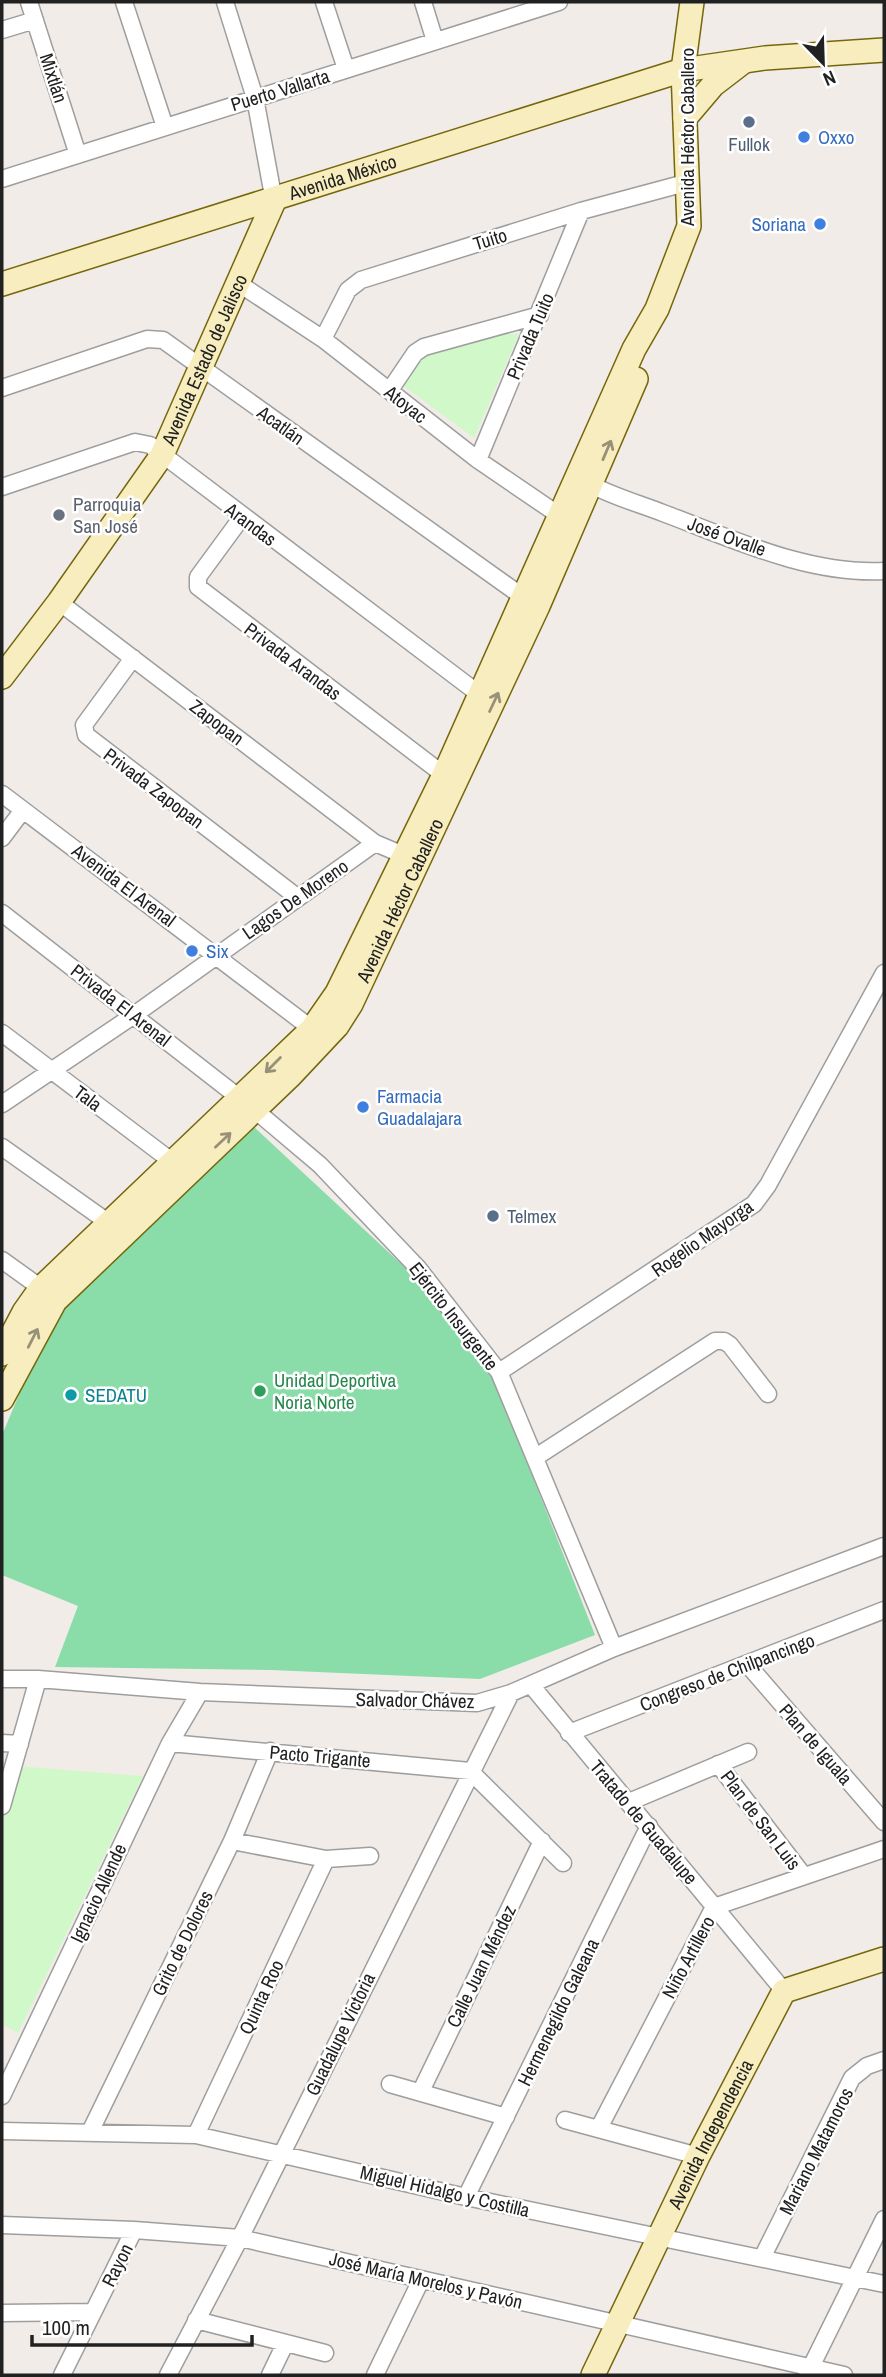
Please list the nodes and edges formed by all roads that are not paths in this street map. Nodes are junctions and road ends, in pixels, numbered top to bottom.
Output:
1 (29, 2) edge
2 (124, 2) edge
3 (225, 2) edge
4 (324, 2) edge
5 (423, 2) edge
6 (559, 2) edge
7 (692, 2) edge
8 (522, 7) edge
9 (35, 20) junction
10 (2, 30) edge
11 (435, 41) junction
12 (884, 50) edge
13 (745, 61) junction
14 (346, 69) junction
15 (683, 71) junction
16 (255, 98) junction
17 (685, 118) junction
18 (165, 127) junction
19 (78, 155) junction
20 (2, 178) edge
21 (689, 182) junction
22 (275, 201) junction
23 (581, 211) junction
24 (238, 283) junction
25 (2, 284) edge
26 (540, 315) junction
27 (323, 339) junction
28 (200, 367) junction
29 (2, 388) edge
30 (390, 390) junction
31 (162, 455) junction
32 (478, 460) junction
33 (584, 480) junction
34 (2, 487) edge
35 (242, 517) junction
36 (567, 521) junction
37 (884, 571) edge
38 (59, 602) junction
39 (531, 602) junction
40 (133, 659) junction
41 (3, 672) edge
42 (479, 694) junction
43 (451, 778) junction
44 (2, 794) edge
45 (23, 810) junction
46 (2, 838) edge
47 (375, 843) junction
48 (412, 858) junction
49 (297, 897) junction
50 (2, 913) edge
51 (217, 955) junction
52 (884, 973) edge
53 (134, 1015) junction
54 (324, 1023) junction
55 (2, 1033) edge
56 (52, 1070) junction
57 (2, 1104) edge
58 (247, 1104) junction
59 (2, 1147) edge
60 (174, 1163) junction
61 (114, 1230) junction
62 (2, 1260) edge
63 (41, 1288) junction
64 (2, 1354) edge
65 (499, 1372) junction
66 (5, 1384) edge
67 (768, 1394) dead end
68 (536, 1457) junction
69 (884, 1546) edge
70 (884, 1610) edge
71 (614, 1648) junction
72 (748, 1665) junction
73 (2, 1679) edge
74 (38, 1679) junction
75 (531, 1685) junction
76 (200, 1692) junction
77 (511, 1693) junction
78 (569, 1733) junction
79 (2, 1743) edge
80 (170, 1743) junction
81 (20, 1744) junction
82 (270, 1751) junction
83 (748, 1752) dead end
84 (718, 1764) junction
85 (470, 1770) junction
86 (629, 1802) junction
87 (2, 1807) edge
88 (884, 1822) edge
89 (649, 1826) junction
90 (232, 1841) junction
91 (541, 1841) junction
92 (884, 1849) edge
93 (370, 1856) dead end
94 (326, 1859) junction
95 (563, 1863) dead end
96 (804, 1876) junction
97 (714, 1907) junction
98 (884, 1959) edge
99 (784, 1991) junction
100 (884, 2060) edge
101 (390, 2084) dead end
102 (421, 2091) junction
103 (2, 2096) edge
104 (506, 2117) junction
105 (565, 2120) dead end
106 (598, 2128) junction
107 (2, 2131) edge
108 (90, 2132) junction
109 (196, 2135) junction
110 (281, 2153) junction
111 (698, 2156) junction
112 (466, 2197) junction
113 (884, 2219) edge
114 (2, 2225) edge
115 (134, 2230) junction
116 (240, 2238) junction
117 (660, 2238) junction
118 (762, 2258) junction
119 (853, 2276) junction
120 (421, 2280) junction
121 (884, 2284) edge
122 (93, 2312) junction
123 (2, 2313) edge
124 (196, 2320) junction
125 (620, 2324) junction
126 (285, 2344) junction
127 (325, 2353) dead end
128 (809, 2371) edge
129 (62, 2375) edge
130 (168, 2375) edge
131 (270, 2375) edge
132 (375, 2375) edge
133 (593, 2375) edge
134 (844, 2375) edge

1 - 9 street, Mixtlán
2 - 18 street
3 - 16 street
4 - 14 street
5 - 11 street
6 - 8 street, Puerto Vallarta
7 - 15 main road, Avenida Héctor Caballero
8 - 11 street, Puerto Vallarta
9 - 10 street
9 - 19 street, Mixtlán
11 - 14 street, Puerto Vallarta
12 - 13 main road, Avenida México
13 - 15 main road, Avenida México
13 - 17 main road
14 - 16 street, Puerto Vallarta
15 - 17 main road, Avenida Héctor Caballero
15 - 22 main road, Avenida México
16 - 18 street, Puerto Vallarta
16 - 22 street
17 - 21 main road, Avenida Héctor Caballero
18 - 19 street, Puerto Vallarta
19 - 20 street, Puerto Vallarta
21 - 23 street, Tuito
21 - 33 main road, Avenida Héctor Caballero
22 - 24 main road, Avenida Estado de Jalisco
22 - 25 main road, Avenida México
23 - 26 street, Privada Tuito
23 - 27 street, Tuito
24 - 27 street, Atoyac
24 - 28 main road, Avenida Estado de Jalisco
26 - 30 street
26 - 32 street, Privada Tuito
27 - 30 street, Atoyac
28 - 29 street, Acatlán
28 - 31 main road, Avenida Estado de Jalisco
28 - 39 street, Acatlán
30 - 32 street, Atoyac
31 - 34 street, Arandas
31 - 35 street, Arandas
31 - 38 main road, Avenida Estado de Jalisco
32 - 36 street, Atoyac
33 - 36 main road, Avenida Héctor Caballero
33 - 37 street, José Ovalle
35 - 42 street, Arandas
35 - 43 street, Privada Arandas
36 - 39 main road, Avenida Héctor Caballero
38 - 40 street, Zapopan
38 - 41 main road, Avenida Estado de Jalisco
39 - 42 main road, Avenida Héctor Caballero
43 -> 39 main road, Avenida Héctor Caballero
40 - 47 street, Zapopan
40 - 49 street, Privada Zapopan
42 - 43 main road, Avenida Héctor Caballero
43 - 48 main road, Avenida Héctor Caballero
44 - 45 street, Avenida El Arenal
45 - 46 street
45 - 51 street, Avenida El Arenal
47 - 48 street
47 - 49 street, Lagos De Moreno
48 - 54 main road, Avenida Héctor Caballero
49 - 51 street, Lagos De Moreno
50 - 53 street, Privada El Arenal
51 - 53 street, Lagos De Moreno
51 - 54 street, Avenida El Arenal
52 - 65 street, Rogelio Mayorga
53 - 56 street, Lagos De Moreno
53 - 58 street, Privada El Arenal
54 - 58 main road, Avenida Héctor Caballero
55 - 56 street, Tala
56 - 57 street, Lagos De Moreno
56 - 60 street, Tala
58 - 60 main road, Avenida Héctor Caballero
61 -> 58 main road, Avenida Héctor Caballero
58 - 65 street, Ejército Insurgente
59 - 61 street
60 - 61 main road, Avenida Héctor Caballero
61 - 63 main road, Avenida Héctor Caballero
66 -> 61 main road, Avenida Héctor Caballero
62 - 63 street
63 - 64 main road, Avenida Héctor Caballero
65 - 68 street, Ejército Insurgente
67 - 68 street
68 - 71 street, Ejército Insurgente
69 - 71 street, Salvador Chávez
70 - 72 street, Congreso de Chilpancingo
71 - 75 street, Salvador Chávez
72 - 78 street, Congreso de Chilpancingo
72 - 88 street, Plan de Iguala
73 - 74 street, Salvador Chávez
74 - 76 street, Salvador Chávez
74 - 81 street
75 - 77 street, Salvador Chávez
75 - 78 street, Tratado de Guadalupe
76 - 77 street, Salvador Chávez
76 - 80 street, Ignacio Allende
77 - 85 street, Guadalupe Victoria
78 - 86 street, Tratado de Guadalupe
79 - 81 street
80 - 82 street, Pacto Trigante
80 - 103 street, Ignacio Allende
81 - 87 street
82 - 85 street, Pacto Trigante
82 - 90 street, Grito de Dolores
83 - 84 street, Plan de San Luis
84 - 86 street, Plan de San Luis
84 - 96 street, Plan de San Luis
85 - 91 street
85 - 110 street, Guadalupe Victoria
86 - 89 street, Tratado de Guadalupe
89 - 97 street, Tratado de Guadalupe
89 - 104 street, Hermenegildo Galeana
90 - 94 street
90 - 108 street, Grito de Dolores
91 - 95 street
91 - 102 street, Calle Juan Méndez
92 - 96 street, Niño Artillero
93 - 94 street
94 - 109 street, Quinta Roo
96 - 97 street, Niño Artillero
97 - 99 street, Tratado de Guadalupe
97 - 106 street, Niño Artillero
98 - 99 main road
99 - 111 main road, Avenida Independencia
100 - 118 street, Mariano Matamoros
101 - 102 street
102 - 104 street
104 - 112 street, Hermenegildo Galeana
105 - 106 street
106 - 111 street
107 - 108 street, Miguel Hidalgo y Costilla
108 - 109 street, Miguel Hidalgo y Costilla
109 - 110 street, Miguel Hidalgo y Costilla
110 - 112 street, Miguel Hidalgo y Costilla
110 - 116 street, Guadalupe Victoria
111 - 117 main road, Avenida Independencia
112 - 117 street, Miguel Hidalgo y Costilla
113 - 119 street
114 - 115 street, José María Morelos y Pavón
115 - 116 street, José María Morelos y Pavón
115 - 122 street, Rayon
116 - 120 street, José María Morelos y Pavón
116 - 124 street, Guadalupe Victoria
117 - 118 street, Miguel Hidalgo y Costilla
117 - 125 main road, Avenida Independencia
118 - 119 street, Miguel Hidalgo y Costilla
119 - 121 street, Miguel Hidalgo y Costilla
119 - 128 street
120 - 125 street, José María Morelos y Pavón
120 - 132 street
122 - 123 street
122 - 129 street, Rayon
124 - 126 street
124 - 130 street, Guadalupe Victoria
125 - 128 street, José María Morelos y Pavón
125 - 133 main road, Avenida Independencia
126 - 127 street
126 - 131 street
128 - 134 street, José María Morelos y Pavón

